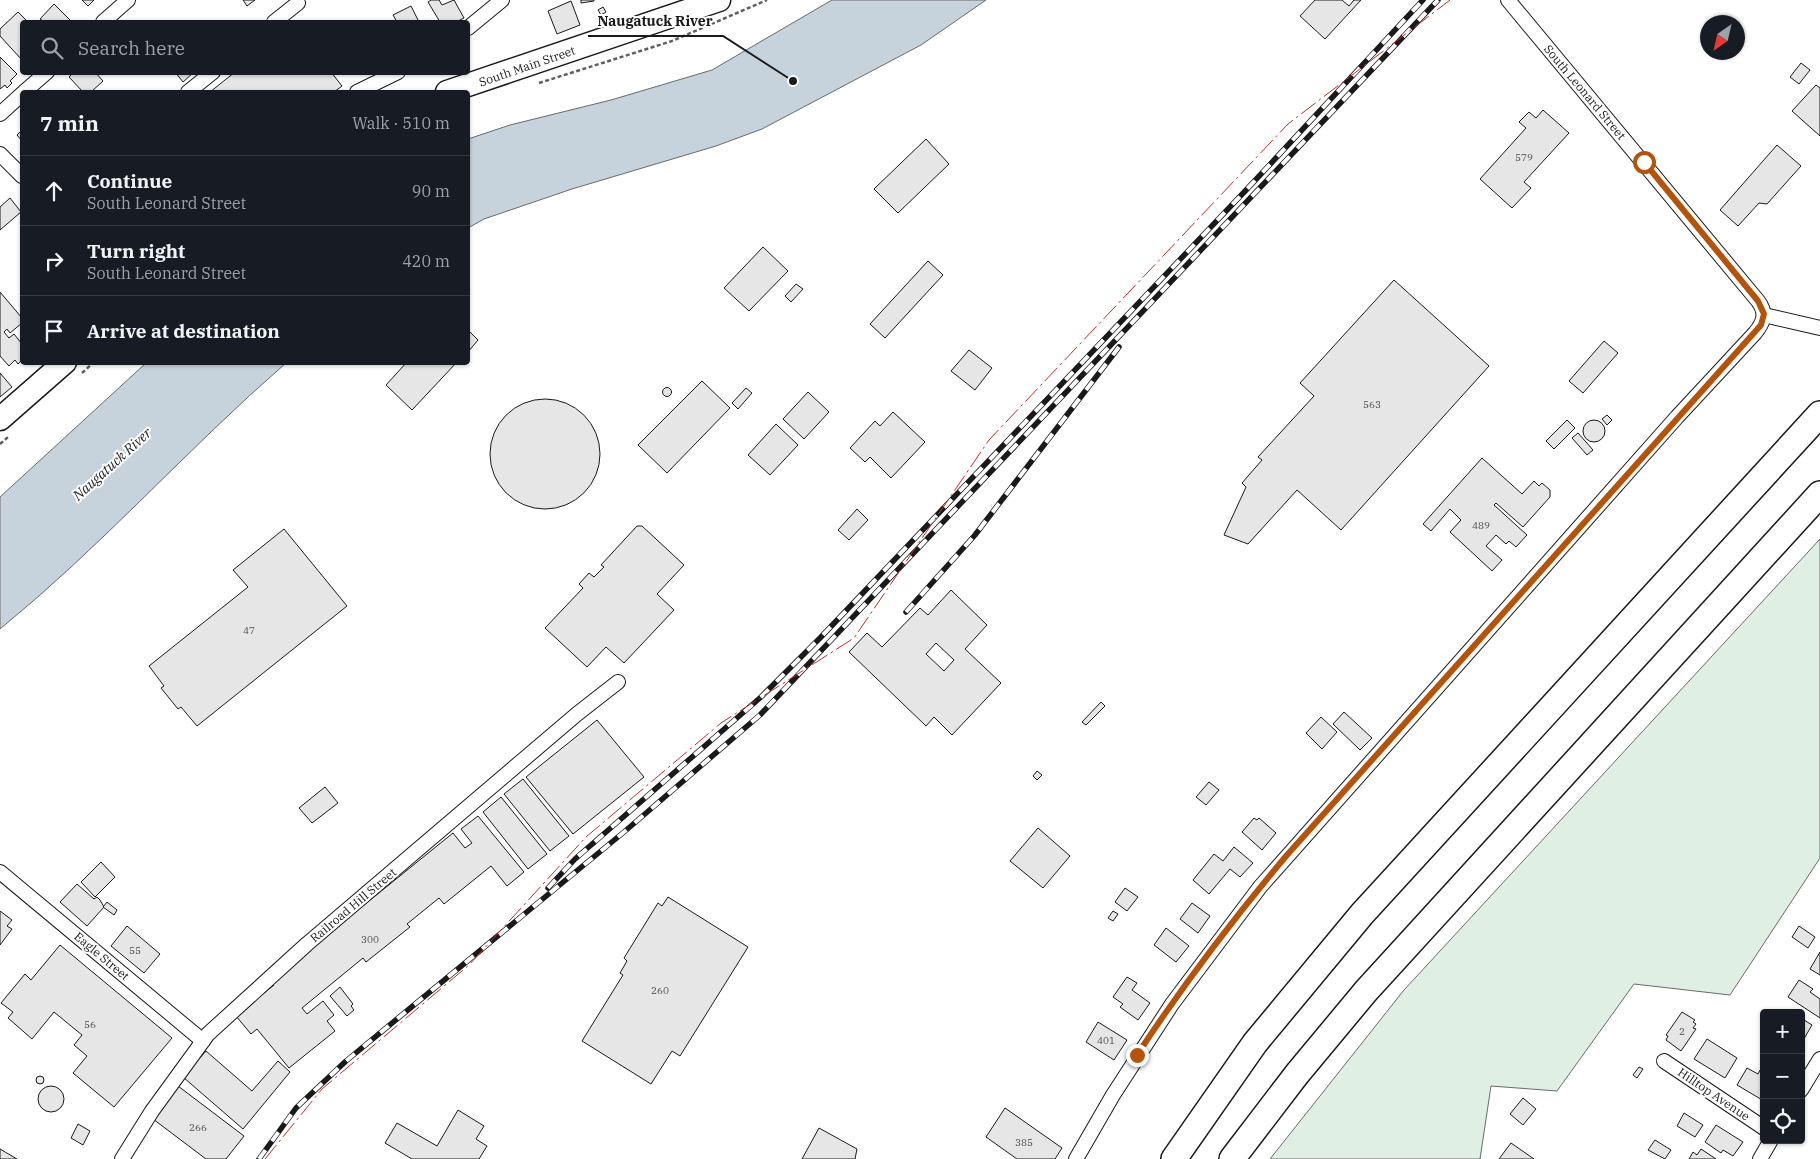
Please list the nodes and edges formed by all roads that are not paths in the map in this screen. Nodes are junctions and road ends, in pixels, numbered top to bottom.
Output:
1 (128, 0) edge
2 (502, 0) edge
3 (719, 0) edge
4 (1508, 0) edge
5 (298, 3) dead end
6 (104, 20) edge
7 (277, 20) edge
8 (470, 26) edge
9 (44, 75) edge
10 (209, 75) edge
11 (392, 75) edge
12 (26, 90) edge
13 (190, 90) edge
14 (362, 90) edge
15 (453, 90) edge
16 (20, 96) edge
17 (0, 114) edge
18 (0, 154) edge
19 (20, 174) edge
20 (1764, 316) junction
21 (1820, 328) edge
22 (62, 365) edge
23 (1820, 414) edge
24 (0, 419) edge
25 (1820, 494) edge
26 (618, 682) dead end
27 (0, 872) edge
28 (203, 1041) junction
29 (1820, 1058) edge
30 (1664, 1061) dead end
31 (1805, 1083) edge
32 (1760, 1125) edge
33 (1769, 1144) edge
34 (122, 1159) edge
35 (1076, 1159) edge
36 (1174, 1159) edge
37 (1232, 1159) edge
38 (1760, 1159) edge

1 - 6 street
2 - 8 street
3 - 15 main road, South Main Street
4 - 20 street, South Leonard Street
5 - 7 street
9 - 12 street
10 - 13 street
11 - 14 street
16 - 17 street
18 - 19 street
20 - 21 street
20 - 35 street
22 - 24 main road
23 - 36 highway
25 - 37 highway
26 - 28 street, Railroad Hill Street
27 - 28 street, Eagle Street
28 - 34 street, Railroad Hill Street
29 - 31 street
30 - 32 street, Hilltop Avenue
33 - 38 street

